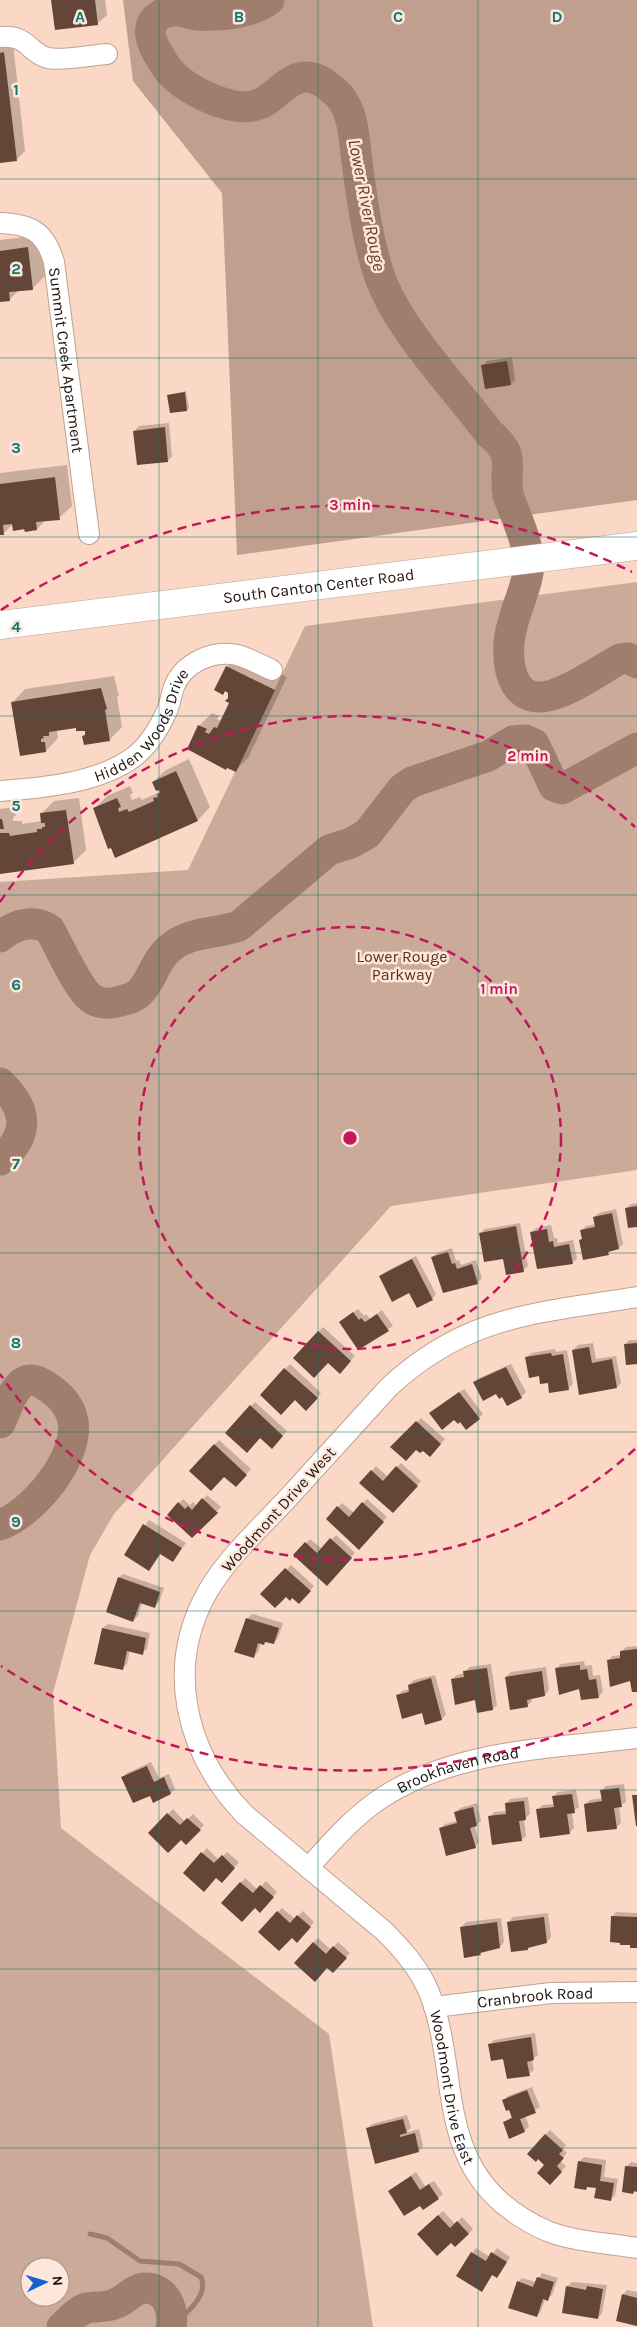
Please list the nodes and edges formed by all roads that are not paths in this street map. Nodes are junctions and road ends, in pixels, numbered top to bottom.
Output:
1 (0, 37) edge
2 (107, 54) dead end
3 (0, 223) edge
4 (89, 534) dead end
5 (637, 546) edge
6 (0, 625) edge
7 (272, 670) dead end
8 (0, 791) edge
9 (637, 1297) edge
10 (637, 1738) edge
11 (308, 1868) junction
12 (637, 1992) edge
13 (434, 2007) junction
14 (637, 2248) edge

1 - 2 street
3 - 4 street, Summit Creek Apartment
5 - 6 main road, South Canton Center Road
7 - 8 street, Hidden Woods Drive
9 - 11 street, Woodmont Drive West
10 - 11 street, Brookhaven Road
11 - 13 street, Woodmont Drive East
12 - 13 street, Cranbrook Road
13 - 14 street, Woodmont Drive East

